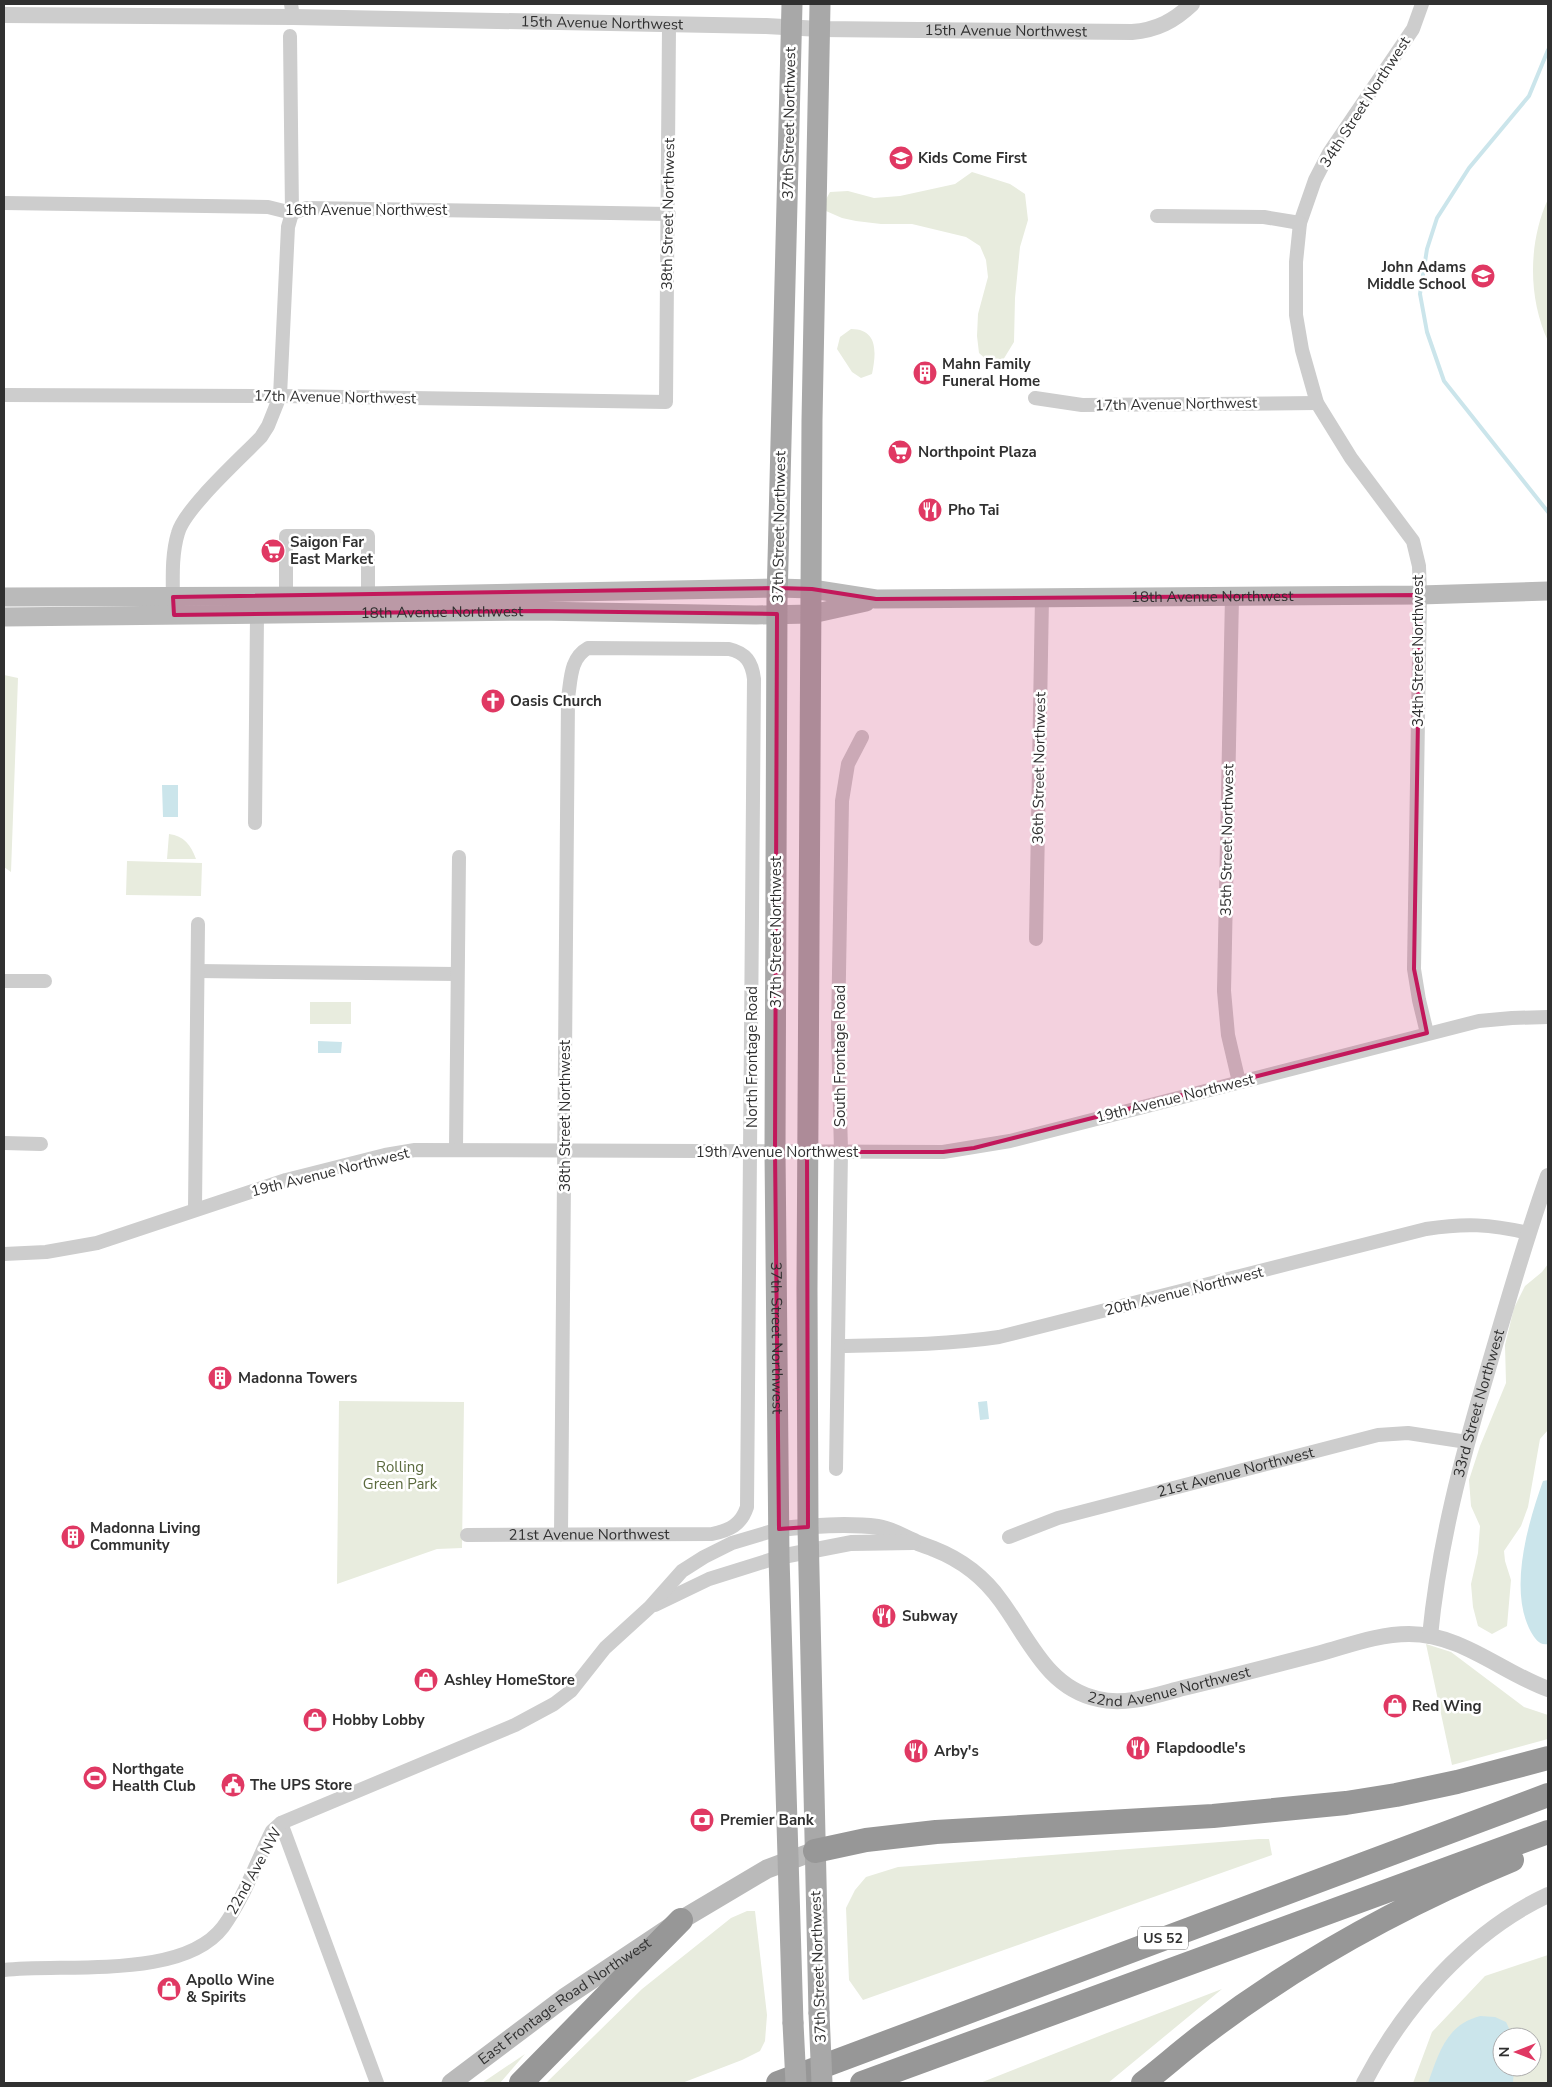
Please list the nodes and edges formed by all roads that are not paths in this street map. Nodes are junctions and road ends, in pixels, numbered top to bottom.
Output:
1 (792, 4) edge
2 (820, 4) edge
3 (1192, 4) edge
4 (1422, 4) edge
5 (292, 10) edge
6 (4, 14) edge
7 (669, 26) junction
8 (791, 28) junction
9 (820, 29) junction
10 (290, 36) dead end
11 (4, 203) edge
12 (292, 213) junction
13 (669, 214) junction
14 (1157, 216) dead end
15 (1300, 224) junction
16 (4, 395) edge
17 (280, 396) junction
18 (1035, 398) dead end
19 (666, 402) joint
20 (1317, 403) junction
21 (778, 588) junction
22 (812, 588) junction
23 (1548, 591) edge
24 (1420, 595) junction
25 (368, 596) junction
26 (1232, 596) junction
27 (4, 597) edge
28 (286, 597) junction
29 (1042, 597) junction
30 (876, 599) junction
31 (173, 606) junction
32 (777, 614) junction
33 (812, 614) junction
34 (257, 615) junction
35 (4, 617) edge
36 (568, 698) joint
37 (862, 737) dead end
38 (254, 823) dead end
39 (459, 857) dead end
40 (198, 924) dead end
41 (1036, 939) dead end
42 (198, 971) junction
43 (457, 974) junction
44 (4, 981) edge
45 (45, 981) dead end
46 (1548, 1017) edge
47 (1427, 1033) junction
48 (1239, 1082) junction
49 (4, 1143) edge
50 (41, 1144) dead end
51 (456, 1149) junction
52 (564, 1151) junction
53 (751, 1152) junction
54 (775, 1152) junction
55 (807, 1152) junction
56 (841, 1152) junction
57 (1548, 1176) edge
58 (195, 1209) junction
59 (1528, 1233) junction
60 (4, 1254) edge
61 (838, 1346) junction
62 (1467, 1442) junction
63 (836, 1469) dead end
64 (808, 1527) junction
65 (779, 1530) junction
66 (712, 1534) joint
67 (467, 1535) dead end
68 (561, 1535) junction
69 (1009, 1537) dead end
70 (915, 1542) junction
71 (808, 1552) junction
72 (779, 1557) junction
73 (650, 1607) junction
74 (1430, 1636) junction
75 (1548, 1689) edge
76 (1548, 1758) edge
77 (1548, 1794) edge
78 (281, 1823) junction
79 (1548, 1832) edge
80 (1548, 1845) edge
81 (814, 1851) junction
82 (788, 1861) junction
83 (1548, 1894) edge
84 (681, 1920) junction
85 (4, 1970) edge
86 (377, 2083) edge
87 (451, 2083) edge
88 (521, 2083) edge
89 (778, 2083) edge
90 (796, 2083) edge
91 (822, 2083) edge
92 (862, 2083) edge
93 (1143, 2083) edge
94 (1364, 2083) edge

1 - 8 main road, 37th Street Northwest
2 - 9 main road, 37th Street Northwest
3 - 9 street, 15th Avenue Northwest
4 - 15 street, 34th Street Northwest
5 - 6 street, 15th Avenue Northwest
5 - 7 street, 15th Avenue Northwest
7 - 8 street, 15th Avenue Northwest
7 - 13 street, 38th Street Northwest
8 - 9 street, 15th Avenue Northwest
8 - 21 main road, 37th Street Northwest
9 - 22 main road, 37th Street Northwest
10 - 12 street
11 - 12 street, 16th Avenue Northwest
12 - 13 street, 16th Avenue Northwest
12 - 17 street
13 - 19 street, 38th Street Northwest
14 - 15 street
15 - 20 street, 34th Street Northwest
16 - 17 street, 17th Avenue Northwest
17 - 19 street, 17th Avenue Northwest
17 - 31 street
18 - 20 street, 17th Avenue Northwest
20 - 24 street, 34th Street Northwest
21 - 22 main road, 18th Avenue Northwest
21 - 25 main road, 18th Avenue Northwest
21 - 32 main road, 37th Street Northwest
22 - 30 main road, 18th Avenue Northwest
22 - 33 main road, 37th Street Northwest
23 - 24 main road, 18th Avenue Northwest
24 - 26 main road, 18th Avenue Northwest
24 - 47 street, 34th Street Northwest
25 - 28 main road, 18th Avenue Northwest
25 - 28 street
26 - 29 main road, 18th Avenue Northwest
26 - 48 street, 35th Street Northwest
27 - 31 main road, 18th Avenue Northwest
28 - 31 main road, 18th Avenue Northwest
29 - 30 main road, 18th Avenue Northwest
29 - 41 street, 36th Street Northwest
30 - 33 main road, 18th Avenue Northwest
31 - 34 main road, 18th Avenue Northwest
31 - 35 main road, 18th Avenue Northwest
32 - 33 main road, 18th Avenue Northwest
32 - 34 main road, 18th Avenue Northwest
32 - 54 main road, 37th Street Northwest
33 - 55 main road, 37th Street Northwest
34 - 38 street
36 - 52 street, 38th Street Northwest
36 - 53 street, North Frontage Road
37 - 56 street, South Frontage Road
39 - 43 street
40 - 42 street
42 - 43 street
42 - 58 street
43 - 51 street
44 - 45 street
46 - 47 street, 19th Avenue Northwest
47 - 48 street, 19th Avenue Northwest
48 - 56 street, 19th Avenue Northwest
49 - 50 street
51 - 52 street, 19th Avenue Northwest
51 - 58 street, 19th Avenue Northwest
52 - 53 street, 19th Avenue Northwest
52 - 68 street, 38th Street Northwest
53 - 54 street, 19th Avenue Northwest
53 - 66 street, North Frontage Road
54 - 55 street, 19th Avenue Northwest
54 - 65 main road, 37th Street Northwest
55 - 56 street, 19th Avenue Northwest
55 - 64 main road, 37th Street Northwest
56 - 61 street, South Frontage Road
57 - 59 street, 33rd Street Northwest
58 - 60 street, 19th Avenue Northwest
59 - 61 street, 20th Avenue Northwest
59 - 62 street, 33rd Street Northwest
61 - 63 street, South Frontage Road
62 - 69 street, 21st Avenue Northwest
62 - 74 street, 33rd Street Northwest
64 - 65 street
64 - 70 street
64 - 71 main road, 37th Street Northwest
65 - 72 main road, 37th Street Northwest
65 - 73 street
66 - 68 street, 21st Avenue Northwest
67 - 68 street, 21st Avenue Northwest
70 - 71 street
70 - 74 street, 22nd Avenue Northwest
71 - 72 street
71 - 81 main road, 37th Street Northwest
72 - 73 street
72 - 82 main road, 37th Street Northwest
73 - 78 street, 22nd Ave NW
74 - 75 street
76 - 81 highway
77 - 89 highway, US 52
78 - 85 street, 22nd Ave NW
78 - 86 street
79 - 92 highway, US 52
80 - 93 highway
81 - 82 main road
81 - 91 main road, 37th Street Northwest, bridge
82 - 84 main road, East Frontage Road Northwest
82 - 90 main road, 37th Street Northwest, bridge
83 - 94 street
84 - 87 main road, East Frontage Road Northwest
84 - 88 highway

